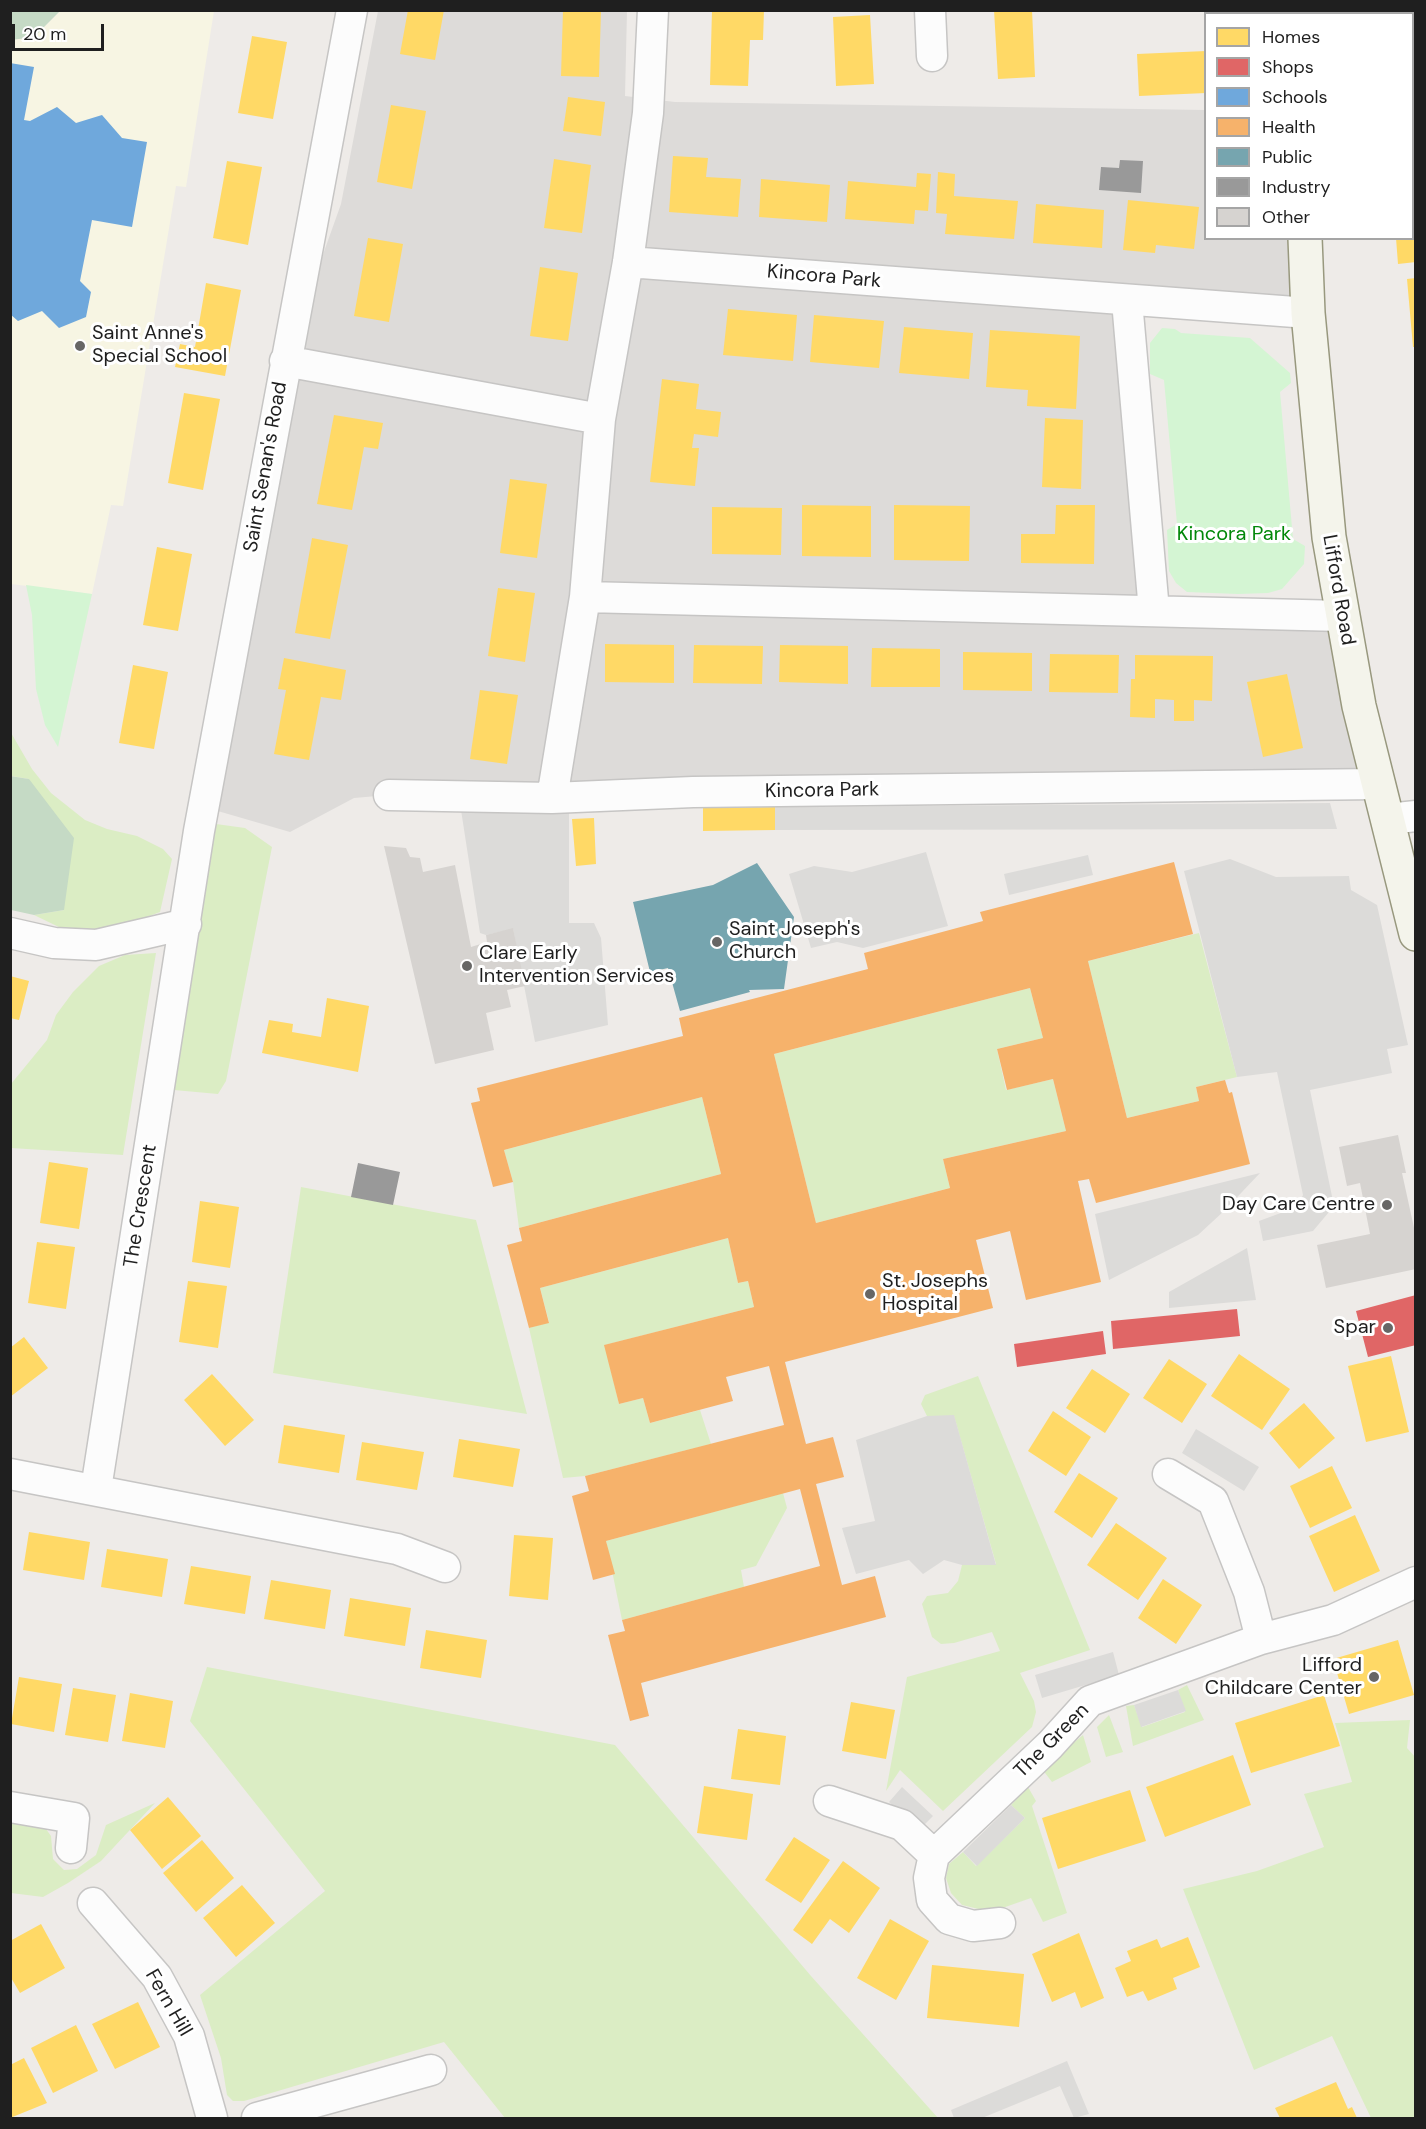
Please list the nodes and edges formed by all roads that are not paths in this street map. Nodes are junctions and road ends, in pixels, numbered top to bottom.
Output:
1 (352, 10) edge
2 (653, 10) edge
3 (930, 10) edge
4 (932, 56) dead end
5 (1305, 240) edge
6 (628, 262) junction
7 (1127, 301) junction
8 (1308, 314) junction
9 (285, 361) junction
10 (600, 418) junction
11 (585, 597) junction
12 (1154, 611) junction
13 (1342, 616) junction
14 (1379, 784) junction
15 (389, 795) dead end
16 (552, 798) junction
17 (1402, 817) edge
18 (186, 924) junction
19 (10, 933) edge
20 (1416, 934) edge
21 (10, 1474) edge
22 (1167, 1474) dead end
23 (96, 1489) junction
24 (444, 1567) dead end
25 (1416, 1582) edge
26 (1261, 1639) junction
27 (829, 1801) dead end
28 (10, 1807) edge
29 (71, 1848) dead end
30 (934, 1855) junction
31 (93, 1903) dead end
32 (1000, 1923) dead end
33 (431, 2070) dead end
34 (212, 2118) edge
35 (257, 2118) edge

1 - 9 street, Saint Senan's Road
2 - 6 street
3 - 4 street
5 - 8 main road, Lifford Road
6 - 7 street, Kincora Park
6 - 10 street
7 - 8 street, Kincora Park
7 - 12 street
8 - 13 main road, Lifford Road
9 - 10 street
9 - 18 street, Saint Senan's Road
10 - 11 street
11 - 12 street
11 - 16 street
12 - 13 street
13 - 14 main road, Lifford Road
14 - 16 street, Kincora Park
14 - 17 main road, Lifford Road
15 - 16 street, Kincora Park
17 - 20 main road, Lifford Road
18 - 19 street
18 - 23 street, The Crescent
21 - 23 street
22 - 26 street
23 - 24 street
25 - 26 street, The Green
26 - 30 street, The Green
27 - 30 street
28 - 29 street
30 - 32 street
31 - 34 street, Fern Hill
33 - 35 street

